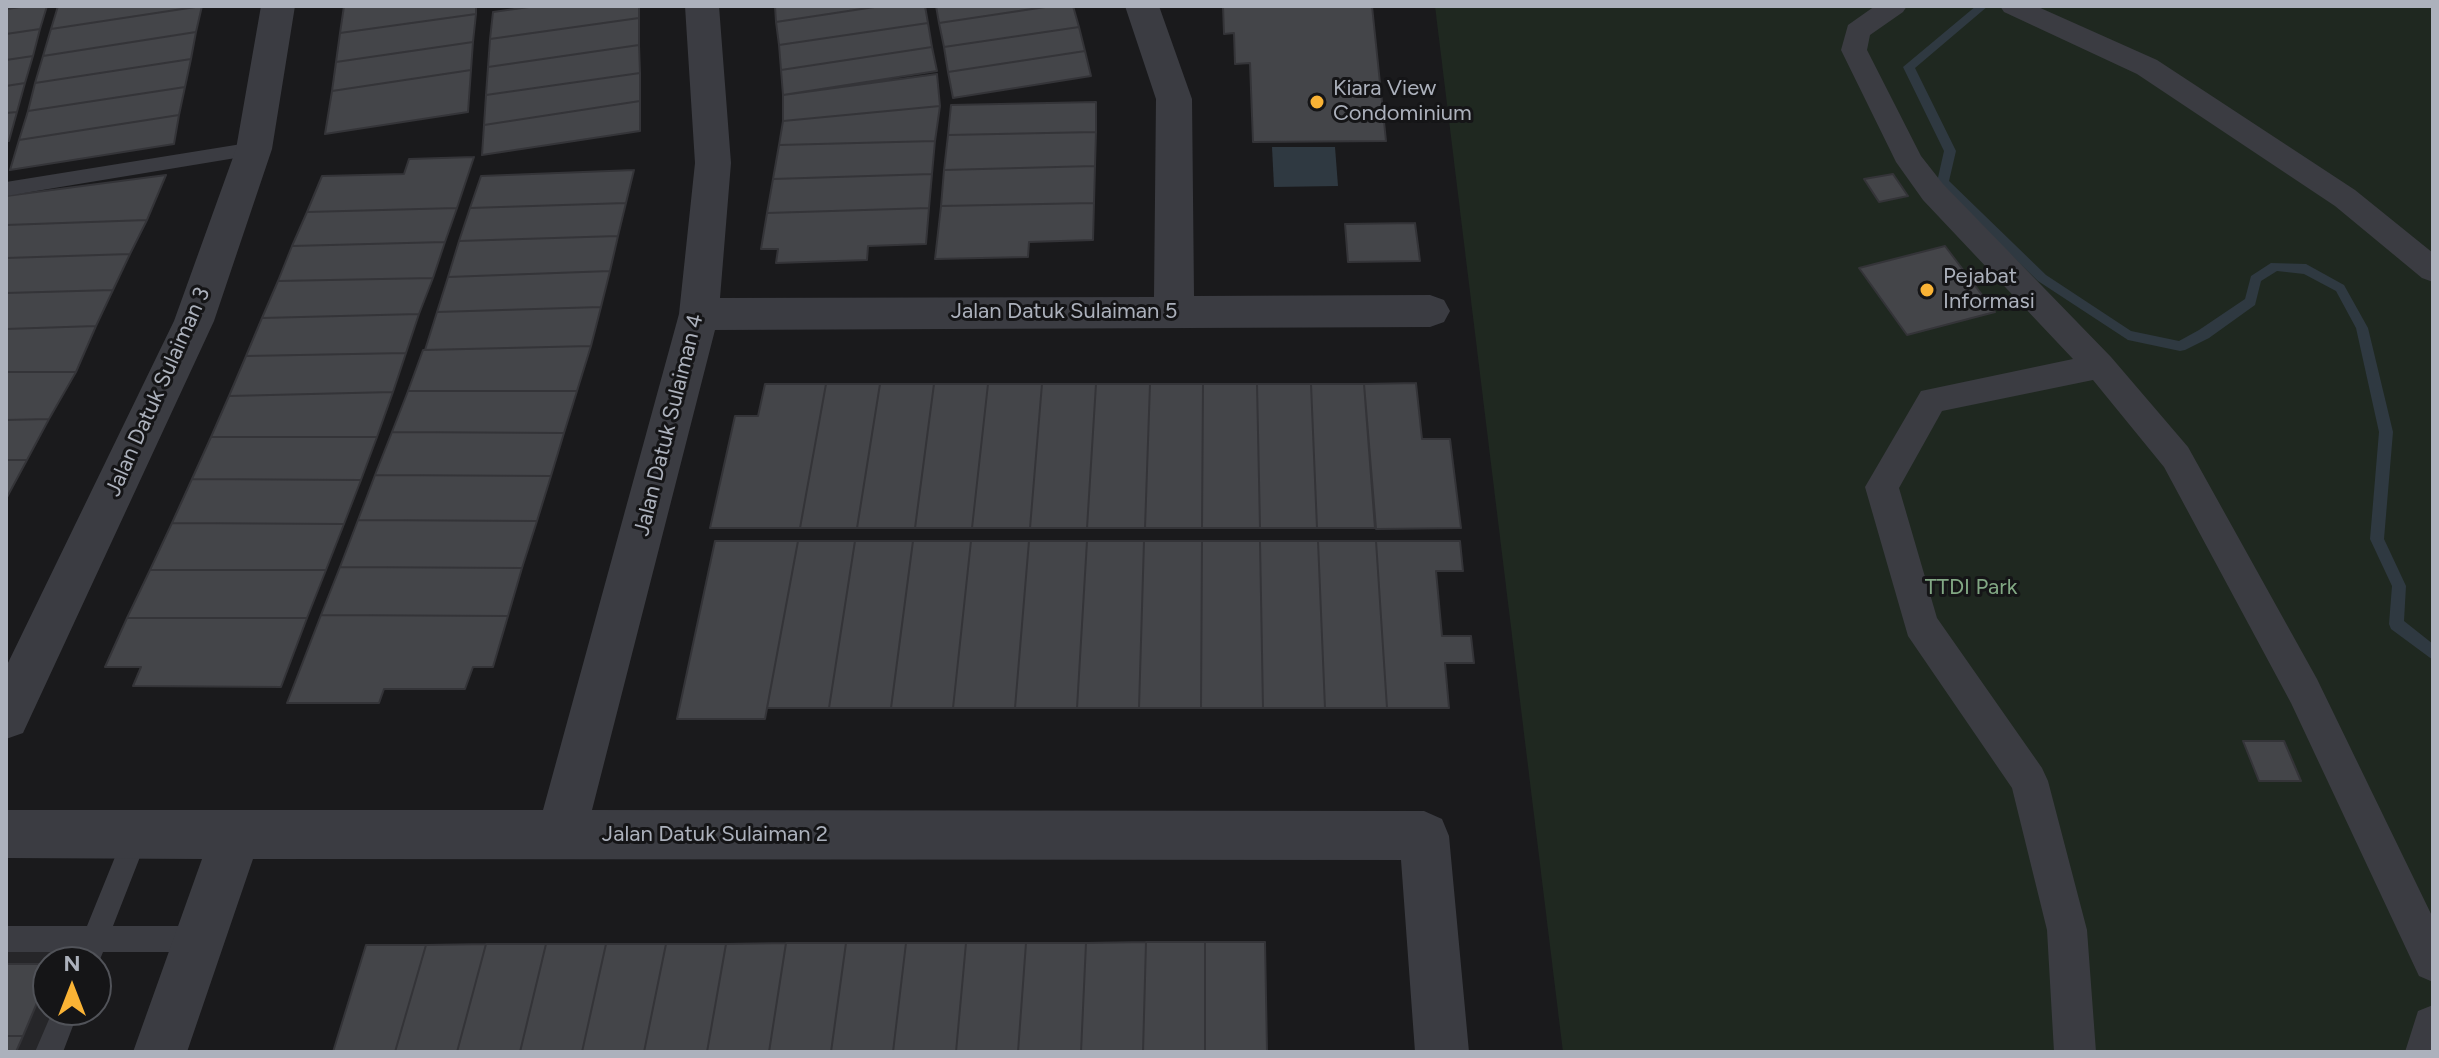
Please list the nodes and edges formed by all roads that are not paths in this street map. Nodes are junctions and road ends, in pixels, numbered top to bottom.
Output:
1 (278, 6) edge
2 (702, 6) edge
3 (1142, 6) edge
4 (1894, 6) edge
5 (2013, 6) edge
6 (254, 149) junction
7 (6, 189) edge
8 (2433, 270) edge
9 (1430, 311) dead end
10 (1174, 312) junction
11 (699, 314) junction
12 (2100, 366) junction
13 (6, 717) edge
14 (6, 834) edge
15 (137, 834) junction
16 (236, 834) junction
17 (561, 835) junction
18 (6, 939) edge
19 (199, 939) junction
20 (55, 946) edge
21 (92, 946) edge
22 (112, 949) edge
23 (2433, 962) edge
24 (60, 1026) edge
25 (2433, 1026) edge
26 (49, 1052) edge
27 (160, 1052) edge
28 (1442, 1052) edge
29 (2075, 1052) edge
30 (2426, 1052) edge

1 - 6 street, Jalan Datuk Sulaiman 3
2 - 11 street, Jalan Datuk Sulaiman 4
3 - 10 street
4 - 12 street
5 - 8 street
6 - 7 lane
6 - 13 street, Jalan Datuk Sulaiman 3
9 - 10 street, Jalan Datuk Sulaiman 5
10 - 11 street, Jalan Datuk Sulaiman 5
11 - 17 street, Jalan Datuk Sulaiman 4
12 - 23 street
12 - 29 street
14 - 15 street, Jalan Datuk Sulaiman 2
15 - 16 street, Jalan Datuk Sulaiman 2
15 - 21 lane
16 - 17 street, Jalan Datuk Sulaiman 2
16 - 19 street
17 - 28 street, Jalan Datuk Sulaiman 2
18 - 20 lane
19 - 22 lane
19 - 27 street
24 - 26 lane
25 - 30 street

